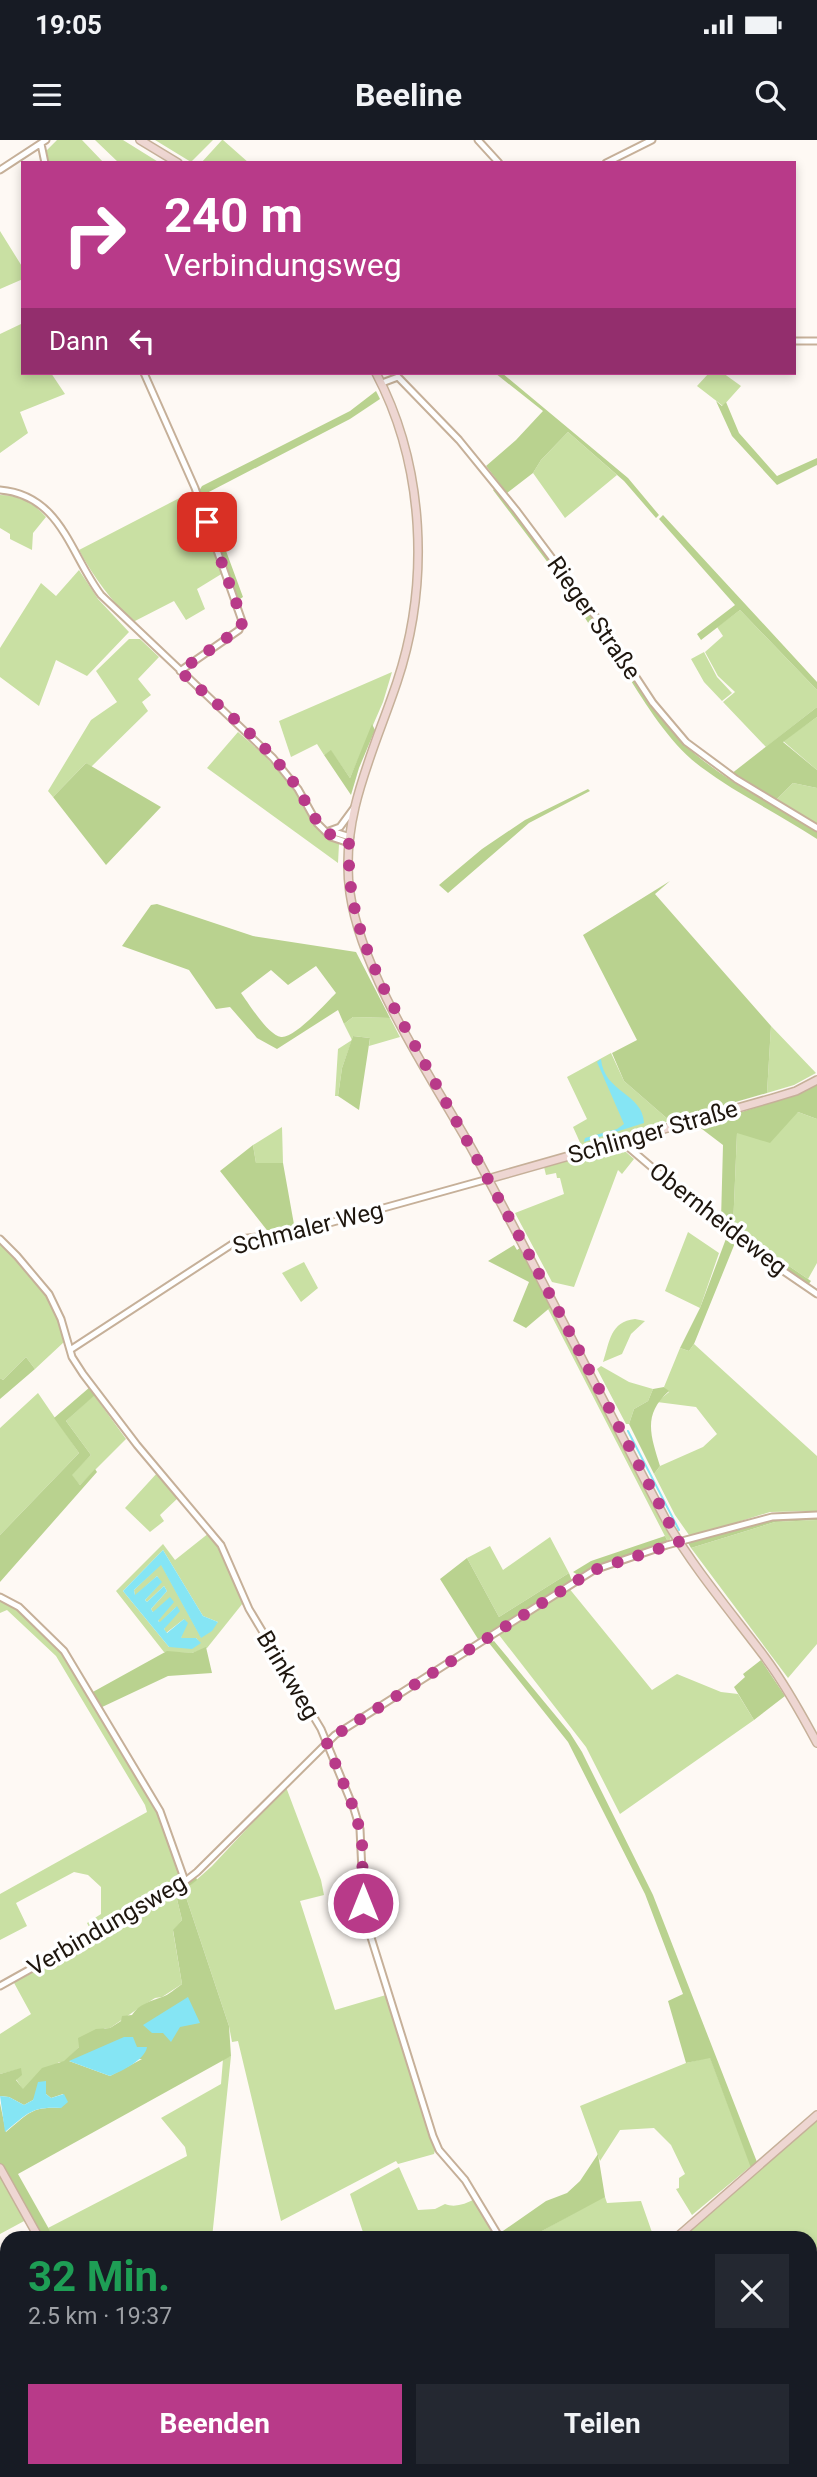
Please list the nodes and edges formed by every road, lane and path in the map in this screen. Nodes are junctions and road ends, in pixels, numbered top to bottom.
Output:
1 (140, 140) edge
2 (478, 140) edge
3 (652, 140) edge
4 (43, 142) edge
5 (45, 161) edge
6 (175, 161) edge
7 (497, 161) edge
8 (610, 161) edge
9 (0, 170) edge
10 (796, 341) edge
11 (817, 341) edge
12 (145, 375) edge
13 (377, 375) edge
14 (399, 375) edge
15 (382, 383) junction
16 (0, 490) edge
17 (180, 671) junction
18 (355, 806) junction
19 (817, 828) edge
20 (327, 830) junction
21 (350, 840) junction
22 (817, 1080) edge
23 (621, 1141) junction
24 (488, 1179) junction
25 (0, 1239) edge
26 (817, 1294) edge
27 (70, 1350) junction
28 (817, 1515) edge
29 (679, 1542) junction
30 (0, 1597) edge
31 (326, 1741) junction
32 (817, 1743) edge
33 (185, 1881) junction
34 (0, 1986) edge
35 (817, 2115) edge
36 (0, 2169) edge
37 (35, 2231) edge
38 (496, 2231) edge
39 (684, 2231) edge

1 - 6 main road
2 - 7 street
3 - 8 street
4 - 5 street
4 - 9 street
10 - 11 street
12 - 17 street
13 - 15 main road
14 - 15 street
14 - 19 street, Rieger Straße
15 - 18 main road
16 - 17 street
17 - 20 street
18 - 20 street
18 - 21 main road
20 - 21 street
21 - 24 main road
22 - 23 main road, Schlinger Straße
23 - 24 main road, Schlinger Straße
23 - 26 street, Obernheideweg
24 - 27 street, Schmaler Weg
24 - 29 main road
25 - 27 street, Brinkweg
27 - 31 street, Brinkweg
28 - 29 street, Verbindungsweg
29 - 31 street, Verbindungsweg
29 - 32 main road
30 - 33 street
31 - 33 street, Verbindungsweg
31 - 38 street, Brinkweg
33 - 34 street, Verbindungsweg
35 - 39 main road
36 - 37 main road

